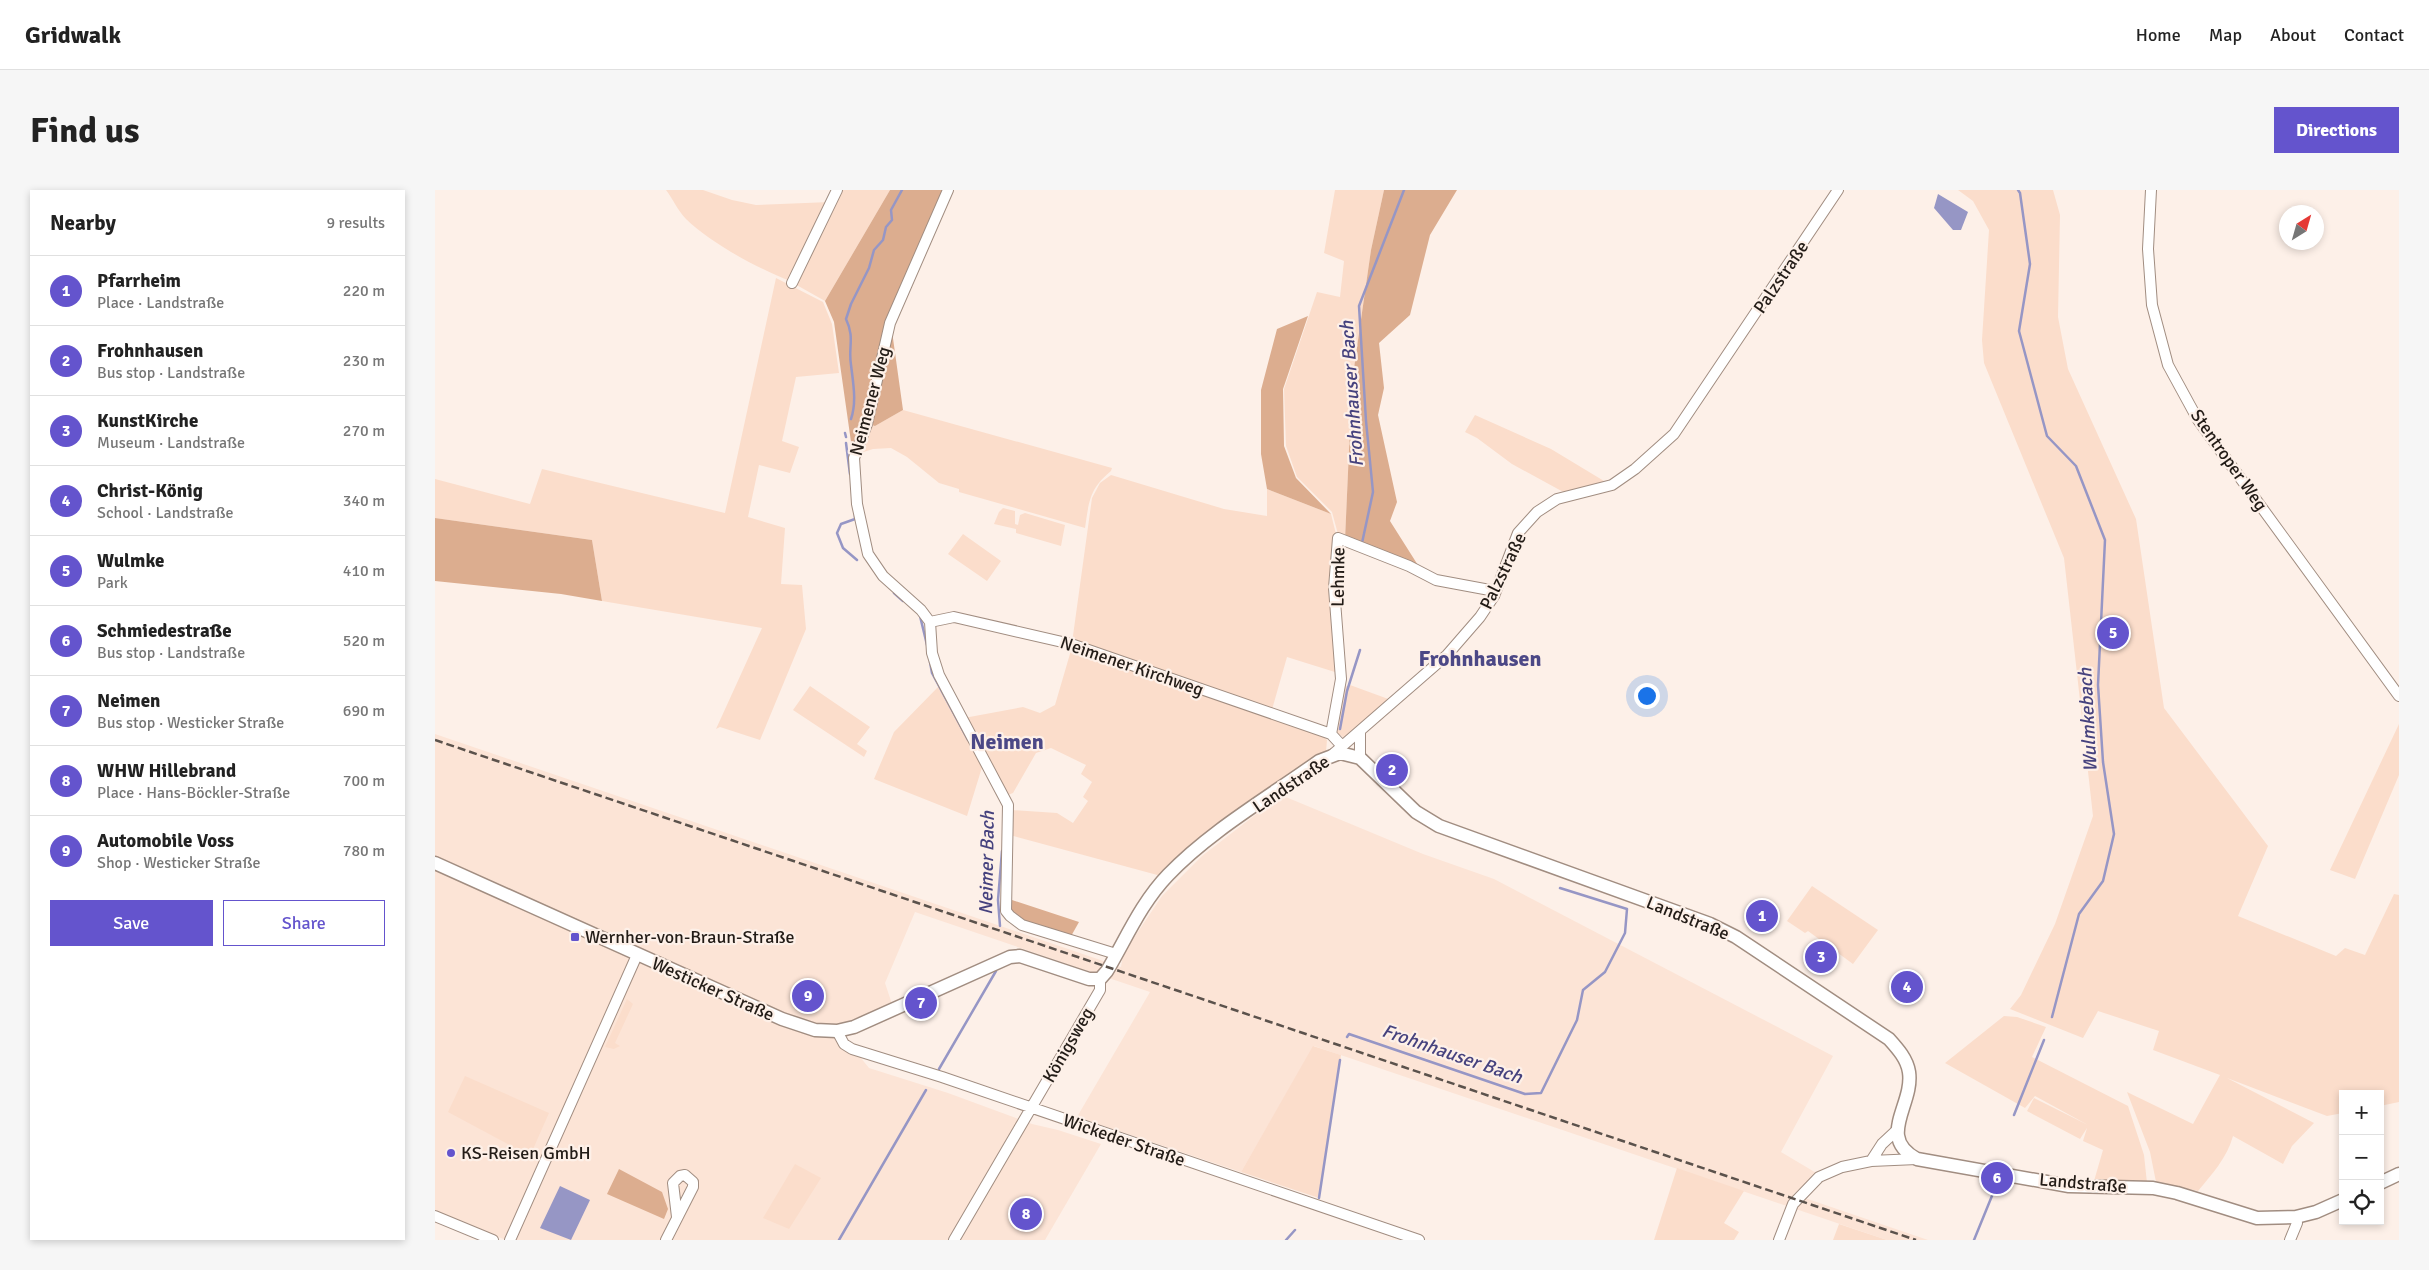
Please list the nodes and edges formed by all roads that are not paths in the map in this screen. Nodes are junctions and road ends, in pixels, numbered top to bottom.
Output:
1 (837, 190) edge
2 (948, 190) edge
3 (1838, 190) edge
4 (2151, 190) edge
5 (792, 283) dead end
6 (1495, 591) junction
7 (930, 622) junction
8 (2399, 696) edge
9 (1360, 731) junction
10 (1331, 734) junction
11 (1337, 751) junction
12 (1360, 758) junction
13 (435, 863) edge
14 (1116, 954) junction
15 (637, 955) junction
16 (1103, 975) junction
17 (837, 1030) junction
18 (1030, 1109) junction
19 (1897, 1130) junction
20 (1917, 1159) junction
21 (1871, 1160) junction
22 (2399, 1174) edge
23 (2384, 1180) edge
24 (2339, 1202) edge
25 (435, 1216) edge
26 (2296, 1216) junction
27 (677, 1217) dead end
28 (493, 1240) edge
29 (511, 1240) edge
30 (665, 1240) edge
31 (954, 1240) edge
32 (1419, 1240) edge
33 (1779, 1240) edge
34 (2290, 1240) edge

1 - 5 street
2 - 7 street, Neimener Weg
3 - 6 street, Palzstraße
4 - 8 street, Stentroper Weg
6 - 9 street, Palzstraße
6 - 10 street, Lehmke
7 - 10 street, Neimener Kirchweg
7 - 14 street
9 - 11 street, Palzstraße
9 - 12 street
10 - 11 street
11 - 12 main road, Landstraße
11 - 14 main road, Landstraße
12 - 19 main road, Landstraße
13 - 15 main road, Westicker Straße
14 - 16 main road, Landstraße
15 - 17 main road, Westicker Straße
15 - 29 street
16 - 17 main road, Westicker Straße
16 - 18 street, Königsweg
17 - 18 street, Wickeder Straße
18 - 31 street, Königsweg
18 - 32 street, Wickeder Straße
19 - 20 main road
19 - 21 street
20 - 21 street
20 - 26 main road, Landstraße
21 - 33 street
22 - 23 main road
24 - 26 main road, Landstraße
25 - 28 street
26 - 34 street
27 - 30 street

